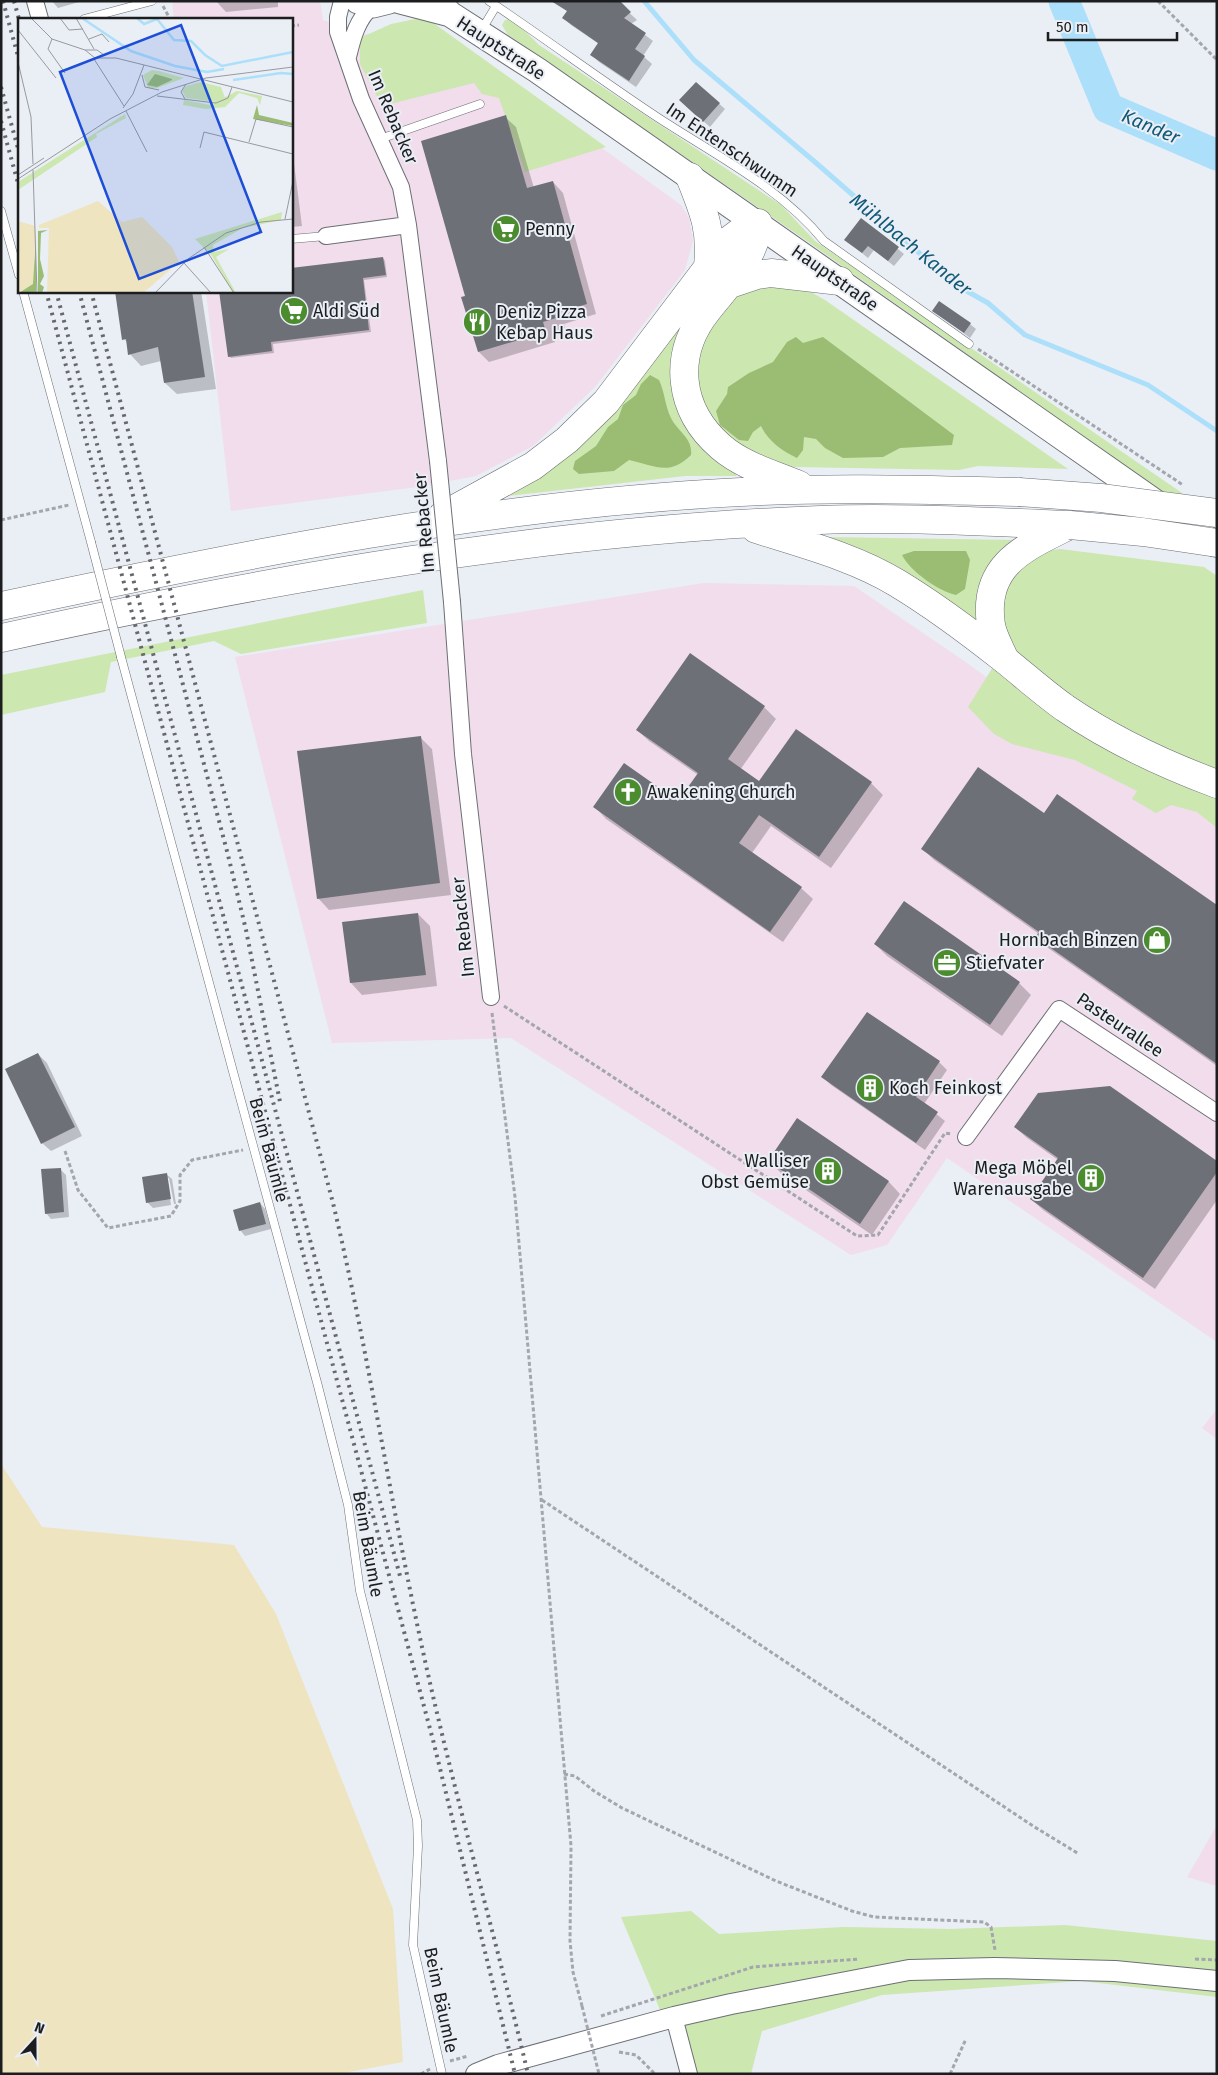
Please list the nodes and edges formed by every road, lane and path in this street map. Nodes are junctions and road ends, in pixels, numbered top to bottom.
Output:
1 (35, 1) edge
2 (152, 1) edge
3 (160, 1) edge
4 (342, 1) edge
5 (400, 1) edge
6 (1158, 1) edge
7 (373, 2) edge
8 (492, 4) edge
9 (444, 8) edge
10 (40, 18) edge
11 (88, 18) edge
12 (169, 18) edge
13 (299, 25) dead end
14 (292, 26) edge
15 (480, 33) junction
16 (348, 57) junction
17 (1217, 60) edge
18 (480, 104) dead end
19 (380, 140) junction
20 (690, 177) junction
21 (1, 211) edge
22 (758, 224) junction
23 (408, 225) junction
24 (326, 236) joint
25 (292, 239) edge
26 (708, 266) junction
27 (18, 271) edge
28 (840, 281) junction
29 (730, 284) junction
30 (23, 292) edge
31 (969, 344) joint
32 (808, 489) junction
33 (1188, 489) dead end
34 (81, 501) junction
35 (1217, 512) edge
36 (1, 520) edge
37 (428, 523) junction
38 (740, 524) junction
39 (1070, 525) junction
40 (1217, 544) edge
41 (1, 606) edge
42 (1, 638) edge
43 (1005, 660) junction
44 (1217, 784) edge
45 (491, 997) junction
46 (1217, 1114) edge
47 (966, 1137) joint
48 (253, 1148) junction
49 (65, 1150) dead end
50 (541, 1500) junction
51 (564, 1774) junction
52 (1079, 1854) dead end
53 (995, 1968) junction
54 (1217, 1980) edge
55 (674, 2017) junction
56 (966, 2039) dead end
57 (613, 2051) dead end
58 (604, 2054) dead end
59 (585, 2060) dead end
60 (442, 2074) edge
61 (476, 2074) edge
62 (599, 2074) edge
63 (656, 2074) edge
64 (689, 2074) edge
65 (950, 2074) edge

1 - 10 street
2 - 11 lane
3 - 12 path
4 - 16 street, Im Rebacker
5 - 9 main road, Hauptstraße
6 - 17 path
7 - 16 street, Im Rebacker
8 - 15 lane, Im Entenschwumm
8 - 31 lane, Im Entenschwumm
9 - 15 main road, Hauptstraße
13 - 14 path
15 - 20 main road, Hauptstraße
16 - 19 street, Im Rebacker
18 - 19 lane
19 - 23 street, Im Rebacker
20 - 22 main road, Hauptstraße
20 - 26 highway
21 - 27 lane
22 - 26 highway
22 - 28 main road, Hauptstraße
22 - 29 highway
23 - 24 street
23 - 45 street, Im Rebacker, bridge
24 - 25 lane
26 - 37 highway
28 - 29 highway
28 - 40 main road, Hauptstraße
29 - 32 highway
30 - 34 lane, Beim Bäumle
31 - 33 path
32 - 35 highway, bridge
32 - 37 highway
34 - 36 path
34 - 48 lane, Beim Bäumle, bridge
37 - 41 highway
38 - 39 highway
38 - 42 highway
38 - 43 highway
39 - 40 highway, bridge
39 - 43 highway
43 - 44 highway
45 - 47 path
45 - 50 path
46 - 47 street, Pasteurallee
48 - 49 path
48 - 60 lane, Beim Bäumle
50 - 51 path
50 - 52 path
51 - 53 path
51 - 62 path, bridge
53 - 54 street
53 - 55 street
55 - 61 street
55 - 64 street
56 - 65 path
57 - 63 path
58 - 59 path

